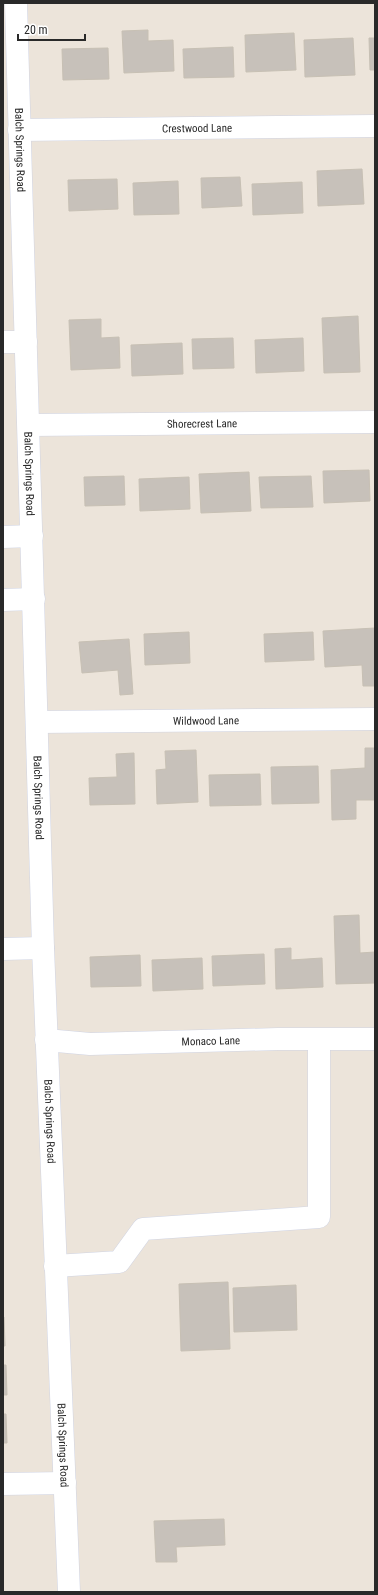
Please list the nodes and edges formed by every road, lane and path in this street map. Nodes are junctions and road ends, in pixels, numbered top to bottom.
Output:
1 (16, 3) edge
2 (10, 26) edge
3 (375, 126) edge
4 (19, 130) junction
5 (3, 342) edge
6 (26, 342) junction
7 (375, 422) edge
8 (29, 424) junction
9 (32, 536) junction
10 (3, 537) edge
11 (34, 599) junction
12 (3, 600) edge
13 (375, 719) edge
14 (37, 722) junction
15 (43, 948) junction
16 (3, 949) edge
17 (375, 1039) edge
18 (46, 1040) junction
19 (319, 1040) junction
20 (55, 1266) junction
21 (65, 1483) junction
22 (3, 1484) edge
23 (69, 1592) edge

1 - 2 street, Balch Springs Road
2 - 4 street, Balch Springs Road
3 - 4 street, Crestwood Lane
4 - 6 street, Balch Springs Road
5 - 6 street
6 - 8 street, Balch Springs Road
7 - 8 street, Shorecrest Lane
8 - 9 street, Balch Springs Road
9 - 10 street
9 - 11 street, Balch Springs Road
11 - 12 street
11 - 14 street, Balch Springs Road
13 - 14 street, Wildwood Lane
14 - 15 street, Balch Springs Road
15 - 16 street
15 - 18 street, Balch Springs Road
17 - 19 street, Monaco Lane
18 - 19 street, Monaco Lane
18 - 20 street, Balch Springs Road
19 - 20 street
20 - 21 street, Balch Springs Road
21 - 22 street
21 - 23 street, Balch Springs Road

